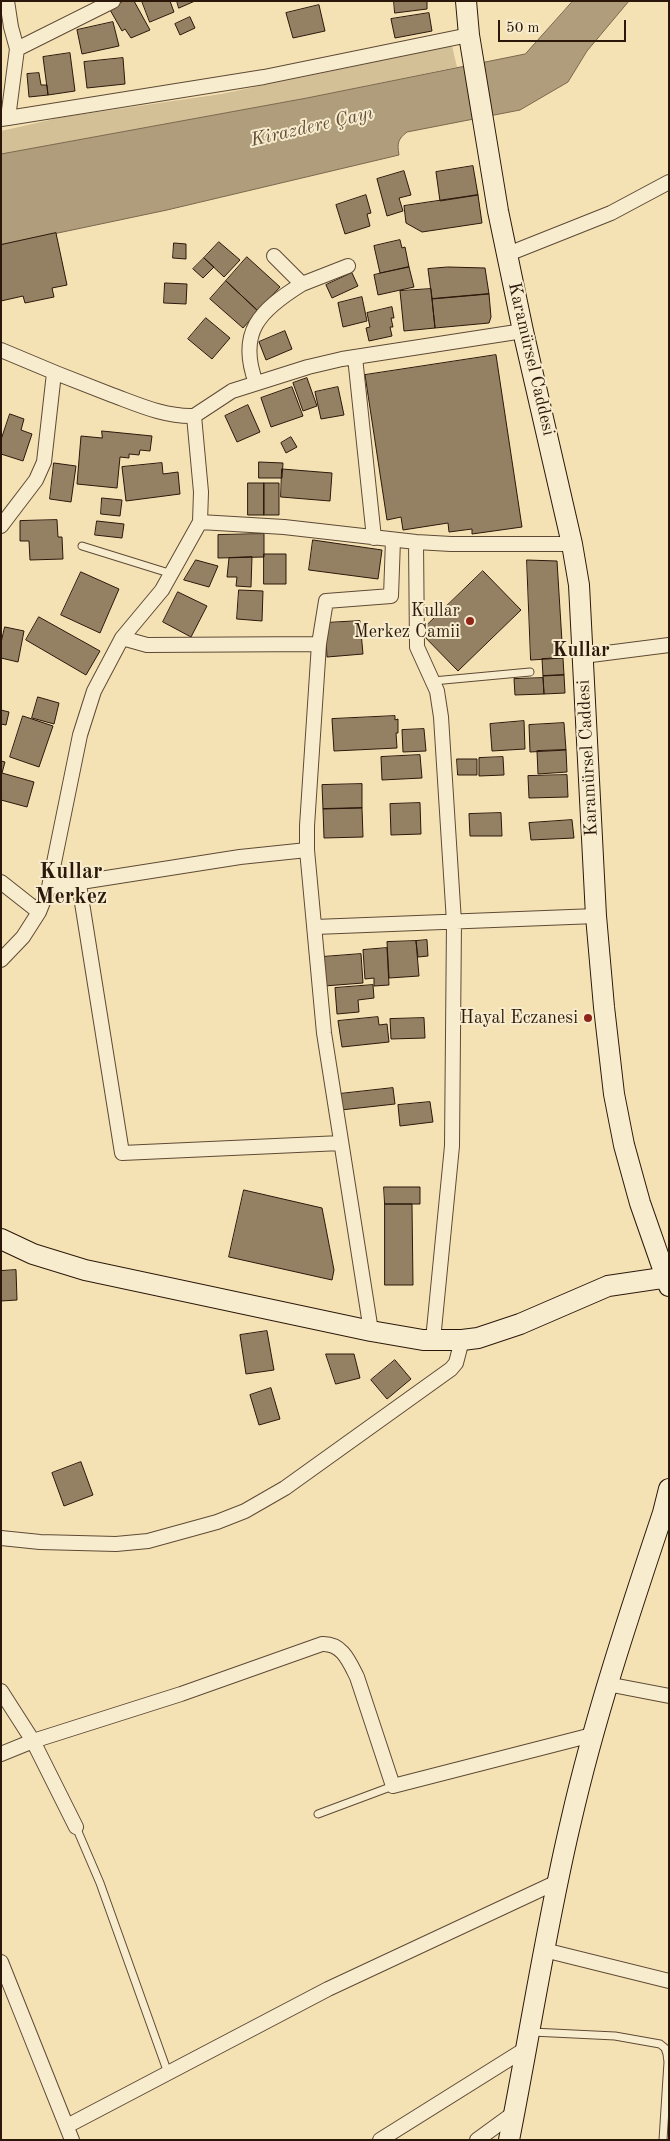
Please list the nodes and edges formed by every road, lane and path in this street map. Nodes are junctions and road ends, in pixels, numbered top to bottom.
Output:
1 (7, 1) edge
2 (113, 1) edge
3 (466, 1) edge
4 (469, 35) junction
5 (17, 49) junction
6 (5, 118) edge
7 (669, 182) edge
8 (508, 254) junction
9 (274, 256) dead end
10 (348, 266) dead end
11 (302, 284) junction
12 (523, 331) junction
13 (1, 350) edge
14 (354, 357) junction
15 (54, 373) junction
16 (256, 383) junction
17 (194, 416) junction
18 (200, 522) junction
19 (1, 526) edge
20 (374, 538) junction
21 (393, 540) junction
22 (416, 542) junction
23 (572, 544) junction
24 (82, 546) dead end
25 (172, 574) junction
26 (122, 638) junction
27 (319, 644) junction
28 (669, 645) edge
29 (583, 656) junction
30 (530, 672) dead end
31 (433, 681) junction
32 (307, 850) junction
33 (1, 882) edge
34 (79, 884) junction
35 (49, 887) junction
36 (38, 912) junction
37 (596, 916) junction
38 (454, 922) junction
39 (315, 927) junction
40 (1, 960) edge
41 (341, 1143) junction
42 (1, 1239) edge
43 (668, 1280) edge
44 (371, 1331) junction
45 (433, 1340) junction
46 (462, 1340) junction
47 (669, 1489) edge
48 (1, 1538) edge
49 (607, 1684) junction
50 (1, 1691) edge
51 (669, 1696) edge
52 (592, 1735) junction
53 (33, 1741) junction
54 (1, 1754) edge
55 (393, 1786) junction
56 (318, 1814) dead end
57 (76, 1827) joint
58 (557, 1882) junction
59 (544, 1950) junction
60 (1, 1962) edge
61 (669, 1981) edge
62 (528, 2040) junction
63 (168, 2073) junction
64 (514, 2113) junction
65 (67, 2126) junction
66 (72, 2140) edge
67 (380, 2140) edge
68 (477, 2140) edge
69 (509, 2140) edge
70 (663, 2140) edge

1 - 5 street
2 - 5 street
3 - 4 main road, Karamürsel Caddesi
4 - 6 street
4 - 8 main road, Karamürsel Caddesi
5 - 6 street
7 - 8 street
8 - 12 main road, Karamürsel Caddesi
9 - 11 street
10 - 11 street
11 - 16 street
12 - 14 street
12 - 23 main road, Karamürsel Caddesi
13 - 15 street
14 - 16 street
14 - 20 street
15 - 17 street
15 - 19 street
16 - 17 street
17 - 18 street
18 - 20 street
18 - 25 street
20 - 21 street
21 - 22 street
21 - 27 street
22 - 23 street
22 - 31 street
23 - 29 main road, Karamürsel Caddesi
24 - 25 lane
25 - 26 street
26 - 27 street
26 - 35 street
27 - 32 street
28 - 29 street
29 - 37 main road, Karamürsel Caddesi
30 - 31 lane
31 - 38 street
32 - 34 street
32 - 39 street
33 - 36 street
34 - 35 street
34 - 41 street
35 - 36 street
36 - 40 street
37 - 38 street
37 - 43 main road, Karamürsel Caddesi
38 - 39 street
38 - 45 street
39 - 41 street
41 - 44 street
42 - 44 main road
43 - 46 main road
44 - 45 main road
45 - 46 main road
46 - 48 street
47 - 49 main road
49 - 51 street
49 - 52 main road
50 - 53 street
52 - 55 street
52 - 58 main road
53 - 54 street
53 - 55 street
53 - 57 street
55 - 56 lane
57 - 63 lane
58 - 59 main road
58 - 63 street
59 - 61 street
59 - 62 main road
60 - 65 street
62 - 64 main road
62 - 67 street
62 - 70 lane
63 - 65 street
64 - 68 street
64 - 69 main road
65 - 66 street

